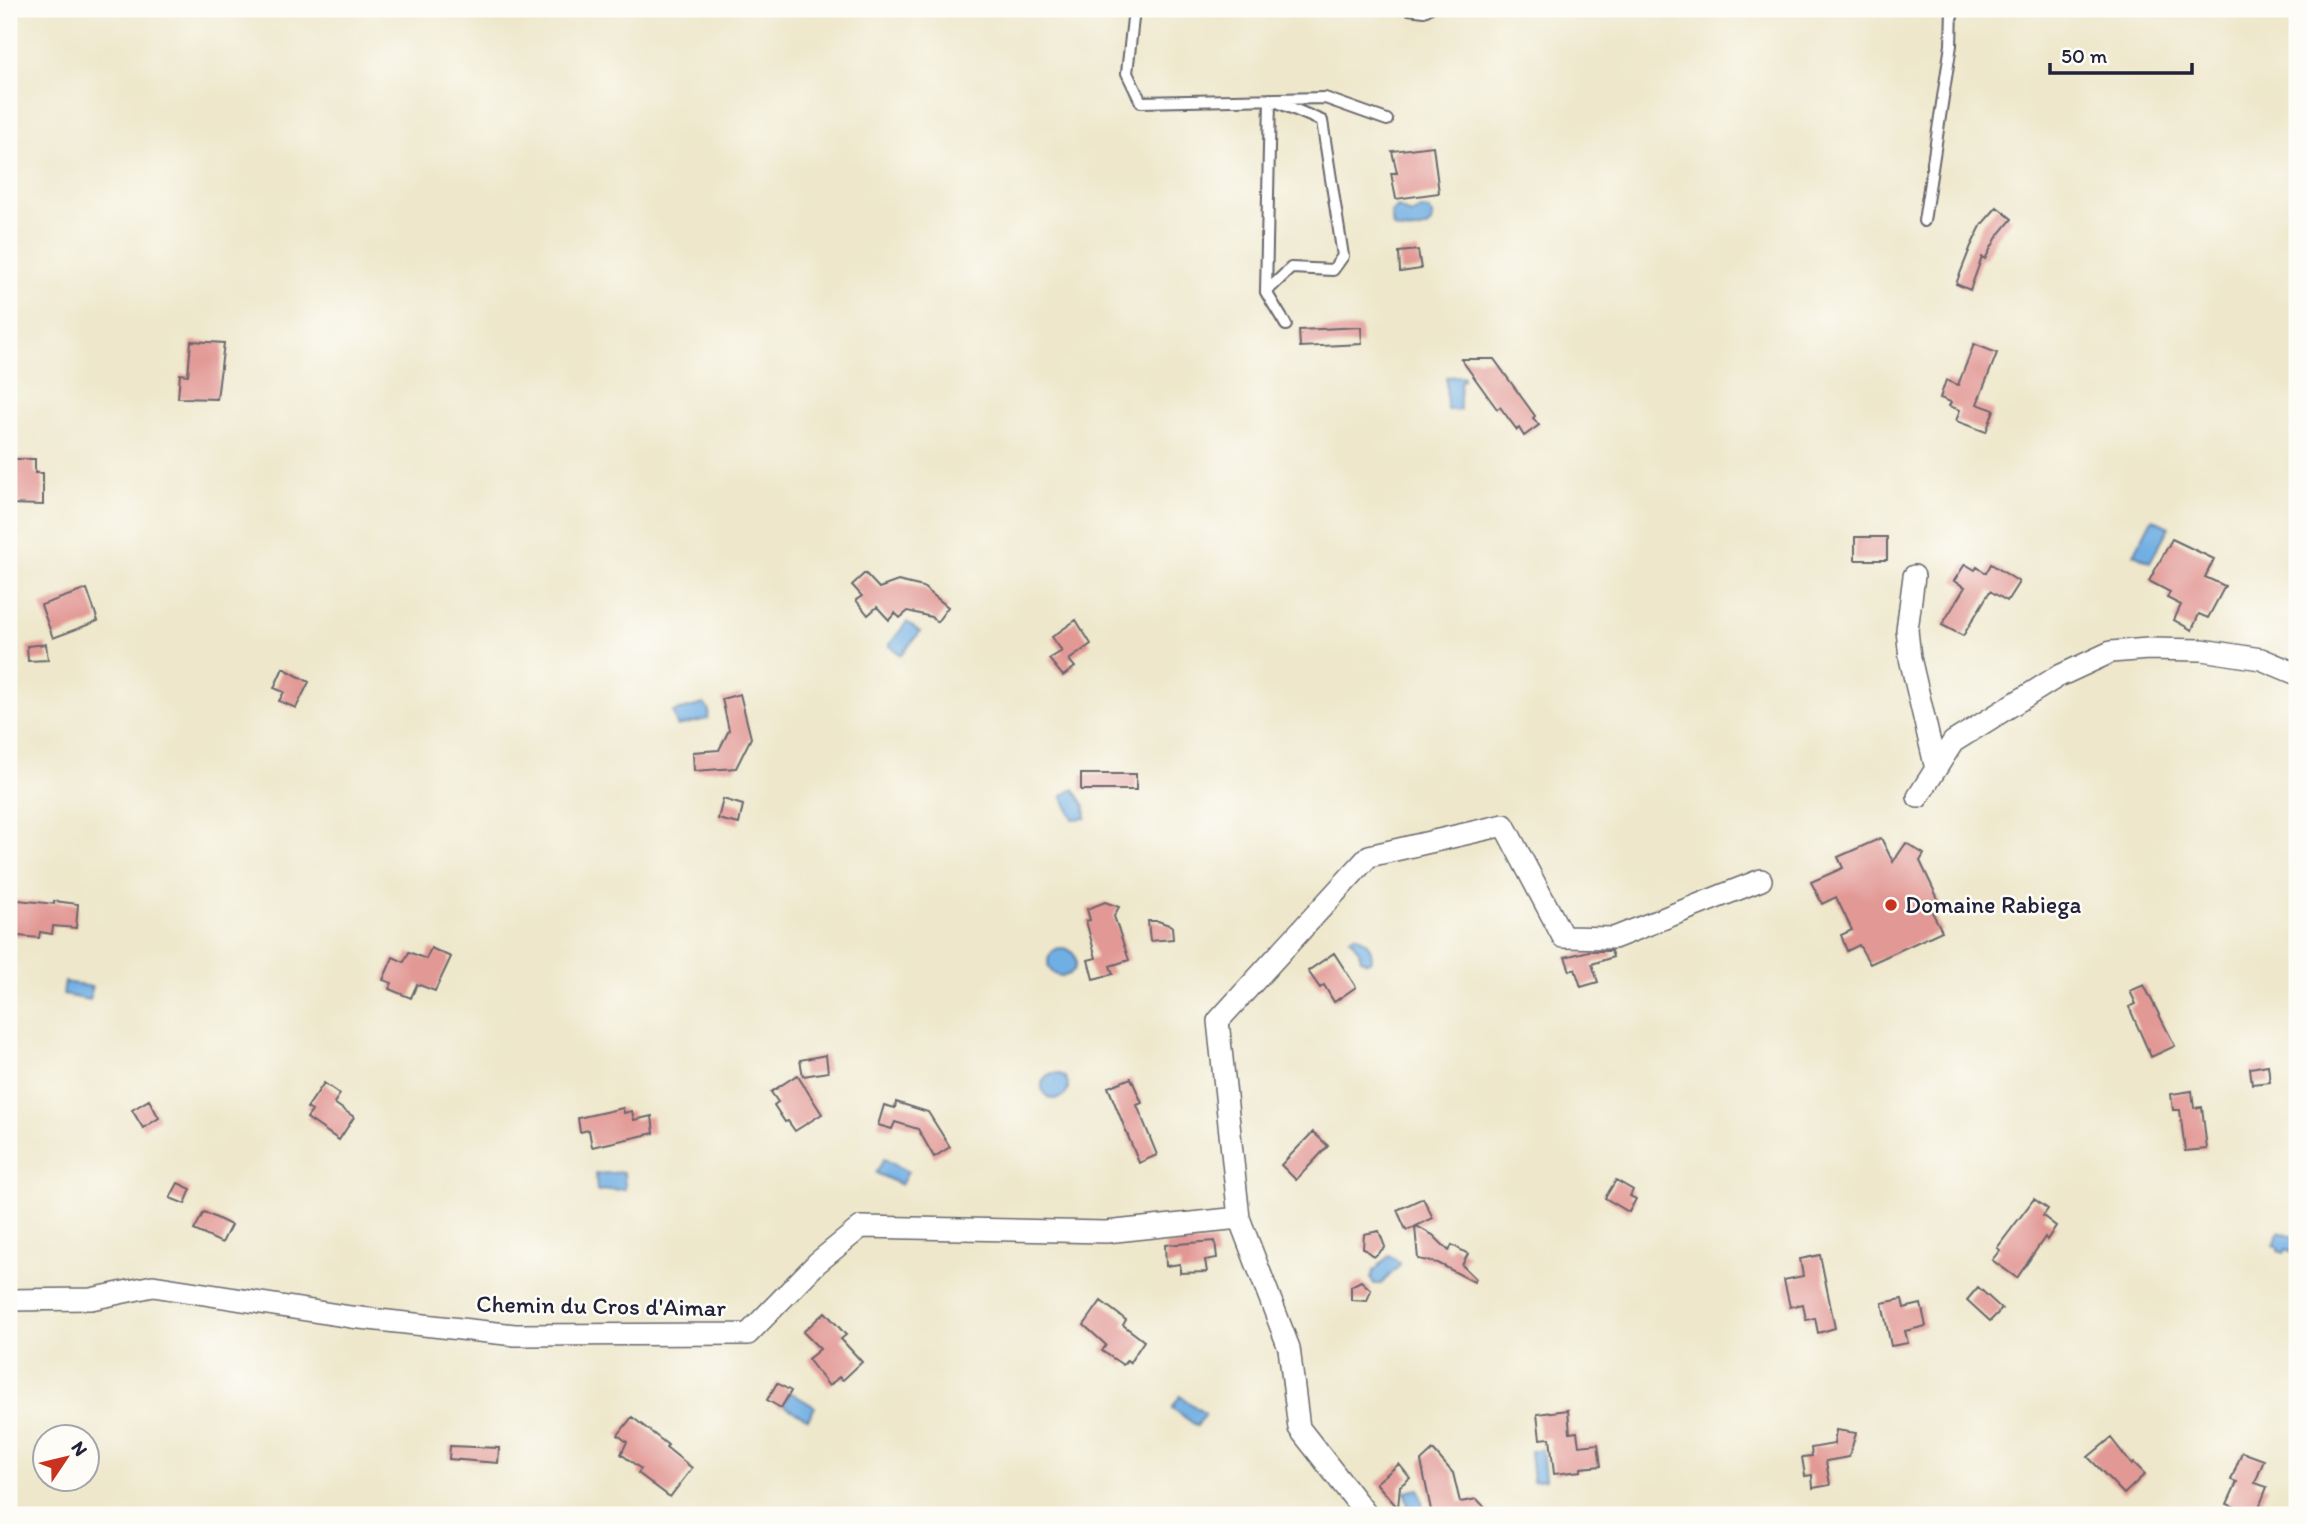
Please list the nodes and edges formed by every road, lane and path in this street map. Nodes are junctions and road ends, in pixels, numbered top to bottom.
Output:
1 (1134, 9) edge
2 (1409, 9) edge
3 (1428, 9) edge
4 (1952, 9) edge
5 (1270, 99) junction
6 (1387, 120) dead end
7 (1924, 220) dead end
8 (1266, 292) junction
9 (1286, 325) dead end
10 (1914, 576) dead end
11 (2297, 674) edge
12 (1936, 769) junction
13 (1918, 797) dead end
14 (1761, 880) dead end
15 (1239, 1218) junction
16 (9, 1300) edge
17 (1367, 1515) edge

1 - 5 lane
2 - 3 lane
4 - 7 lane
5 - 6 lane
5 - 8 lane
5 - 8 lane
8 - 9 lane
10 - 12 street
11 - 12 street
12 - 13 street
14 - 15 street
15 - 16 street, Chemin du Cros d'Aimar
15 - 17 street

